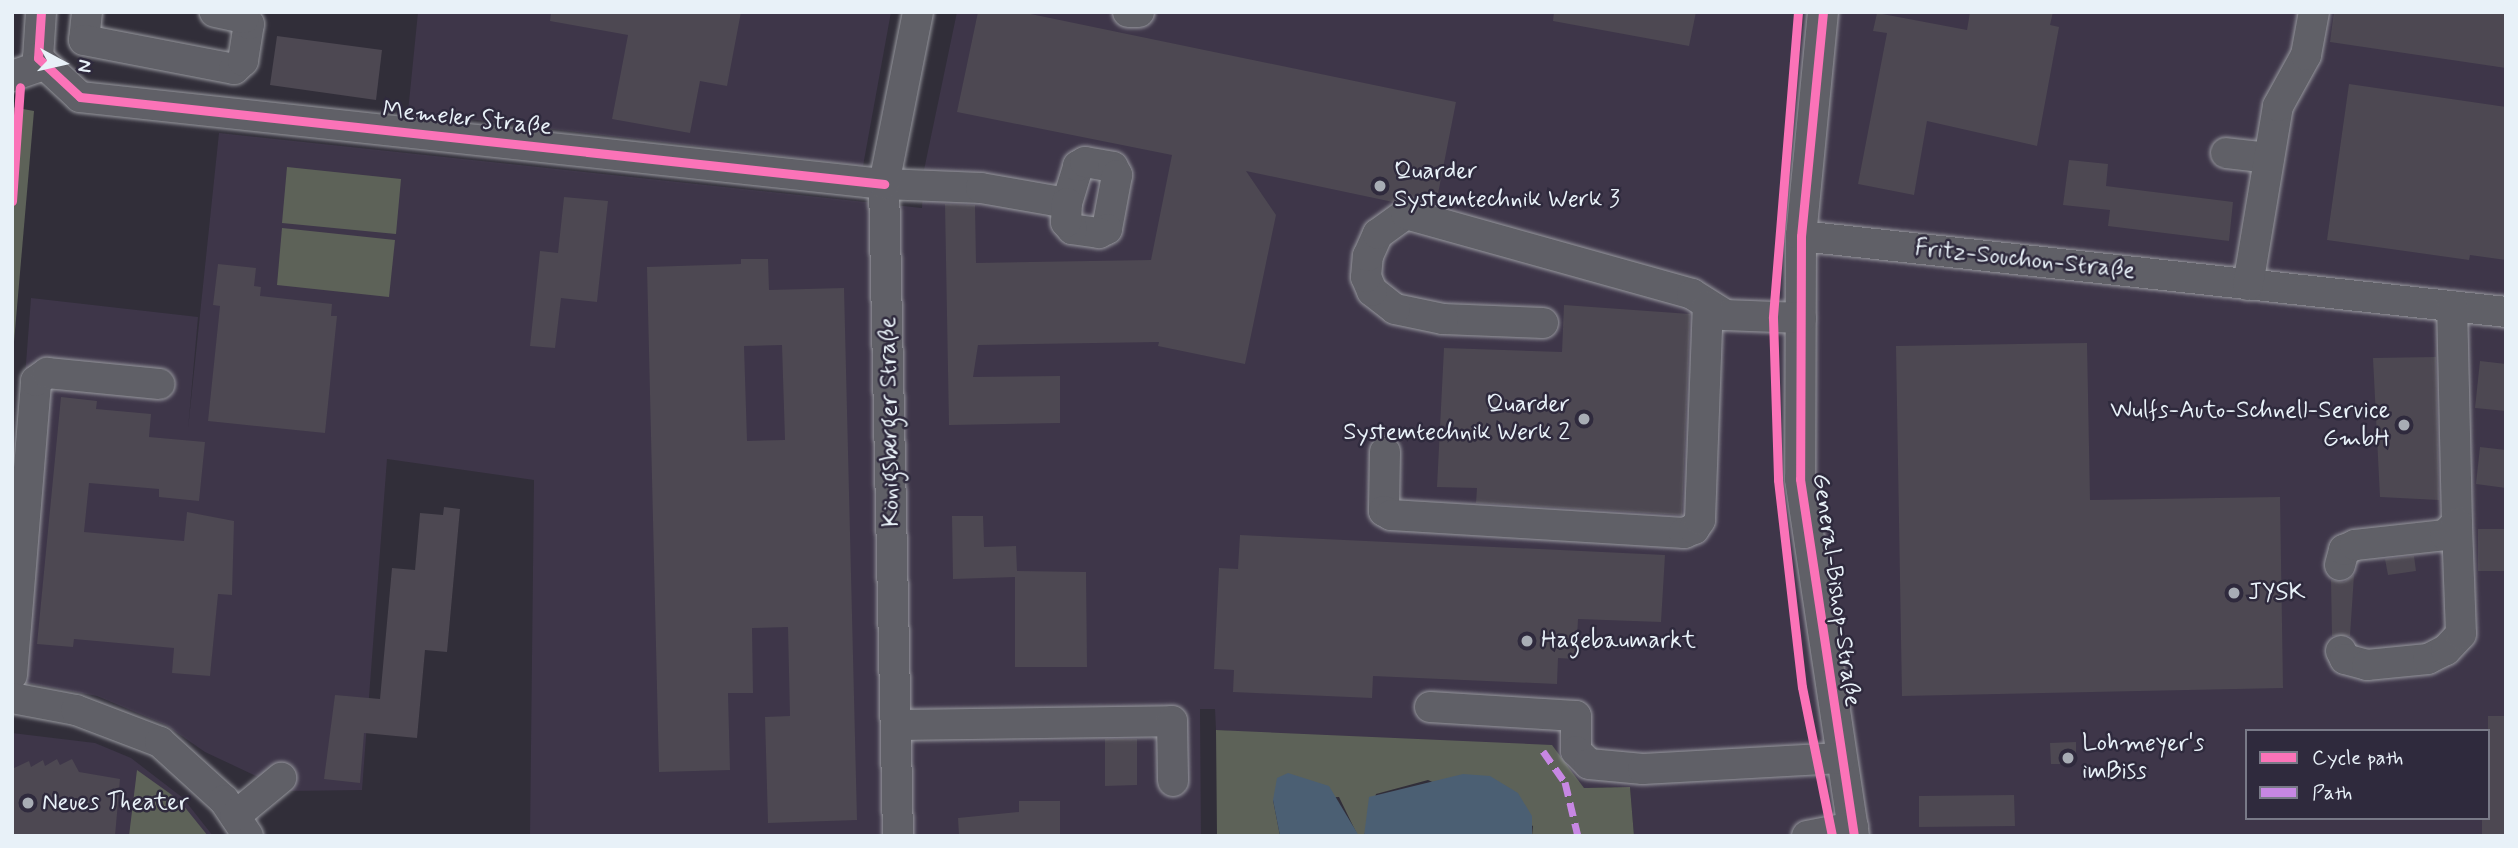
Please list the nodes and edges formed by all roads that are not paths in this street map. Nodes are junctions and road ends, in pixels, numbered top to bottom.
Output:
1 (41, 12) edge
2 (215, 12) edge
3 (918, 12) edge
4 (1128, 12) edge
5 (1139, 12) edge
6 (1823, 12) edge
7 (2314, 12) edge
8 (85, 26) edge
9 (49, 71) junction
10 (12, 76) edge
11 (2226, 153) dead end
12 (2269, 158) junction
13 (884, 184) junction
14 (1067, 203) dead end
15 (1801, 236) junction
16 (2248, 285) junction
17 (1708, 306) junction
18 (2452, 306) junction
19 (2506, 312) edge
20 (1801, 318) junction
21 (1543, 323) dead end
22 (159, 384) dead end
23 (1385, 452) dead end
24 (2457, 523) junction
25 (2340, 565) dead end
26 (2341, 651) dead end
27 (12, 675) edge
28 (12, 698) edge
29 (1430, 707) dead end
30 (897, 725) junction
31 (1841, 758) junction
32 (281, 778) dead end
33 (1173, 781) dead end
34 (242, 826) edge
35 (1854, 831) edge
36 (898, 836) edge
37 (1807, 836) edge

1 - 9 street
2 - 8 street
3 - 13 street, Königsberger Straße
4 - 5 street
6 - 15 street, General-Bishop-Straße
7 - 12 street
8 - 9 street
9 - 10 street
9 - 13 street, Memeler Straße
11 - 12 street
12 - 16 street
13 - 14 street, Memeler Straße
13 - 30 street, Königsberger Straße
15 - 16 street, Fritz-Souchon-Straße
15 - 20 street, General-Bishop-Straße
16 - 18 street, Fritz-Souchon-Straße
17 - 20 street
17 - 21 street
17 - 23 street
18 - 19 street, Fritz-Souchon-Straße
18 - 24 street
20 - 31 street, General-Bishop-Straße
22 - 27 street
24 - 25 street
24 - 26 street
28 - 34 street
29 - 31 street
30 - 33 street
30 - 36 street, Königsberger Straße
31 - 35 street, General-Bishop-Straße
32 - 34 street
35 - 37 street

